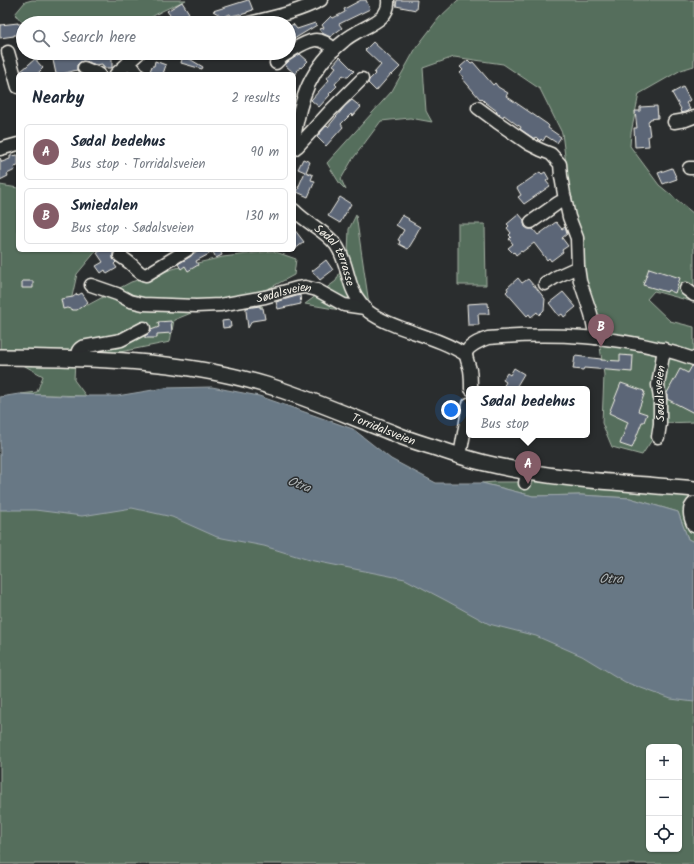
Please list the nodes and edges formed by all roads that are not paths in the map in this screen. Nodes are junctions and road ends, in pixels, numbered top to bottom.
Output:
1 (321, 0) edge
2 (388, 0) edge
3 (277, 16) edge
4 (296, 48) edge
5 (334, 50) junction
6 (8, 52) dead end
7 (279, 60) edge
8 (129, 62) joint
9 (276, 63) dead end
10 (84, 68) dead end
11 (94, 72) edge
12 (118, 72) edge
13 (136, 72) edge
14 (362, 79) dead end
15 (16, 80) edge
16 (478, 108) dead end
17 (694, 117) edge
18 (674, 122) dead end
19 (296, 129) edge
20 (16, 145) edge
21 (296, 148) edge
22 (0, 149) edge
23 (565, 200) junction
24 (296, 212) edge
25 (531, 222) dead end
26 (184, 252) edge
27 (120, 256) dead end
28 (578, 267) junction
29 (545, 284) dead end
30 (91, 285) dead end
31 (365, 308) junction
32 (144, 328) dead end
33 (596, 338) junction
34 (664, 349) junction
35 (466, 355) junction
36 (0, 357) edge
37 (76, 358) junction
38 (694, 359) edge
39 (471, 386) edge
40 (466, 421) edge
41 (658, 437) dead end
42 (460, 456) junction
43 (694, 489) edge
44 (694, 503) edge
45 (694, 526) edge

1 - 3 street
2 - 5 street
4 - 5 street
5 - 19 street
6 - 15 street
7 - 9 street
8 - 12 street
8 - 13 street
10 - 11 street
14 - 21 street
16 - 23 street
17 - 18 street
20 - 22 street
23 - 25 street
23 - 28 street
24 - 31 street, Sødal terrasse
26 - 27 street
28 - 29 street
28 - 33 street
30 - 31 street, Sødalsveien
31 - 35 street, Sødalsveien
32 - 37 street
33 - 34 street, Sødalsveien
33 - 35 street, Sødalsveien
34 - 38 street, Sødalsveien
34 - 41 street, Sødalsveien
35 - 39 street
36 - 37 main road, Torridalsveien
37 - 42 main road, Torridalsveien
40 - 42 street
42 - 43 main road, Torridalsveien
44 - 45 street

